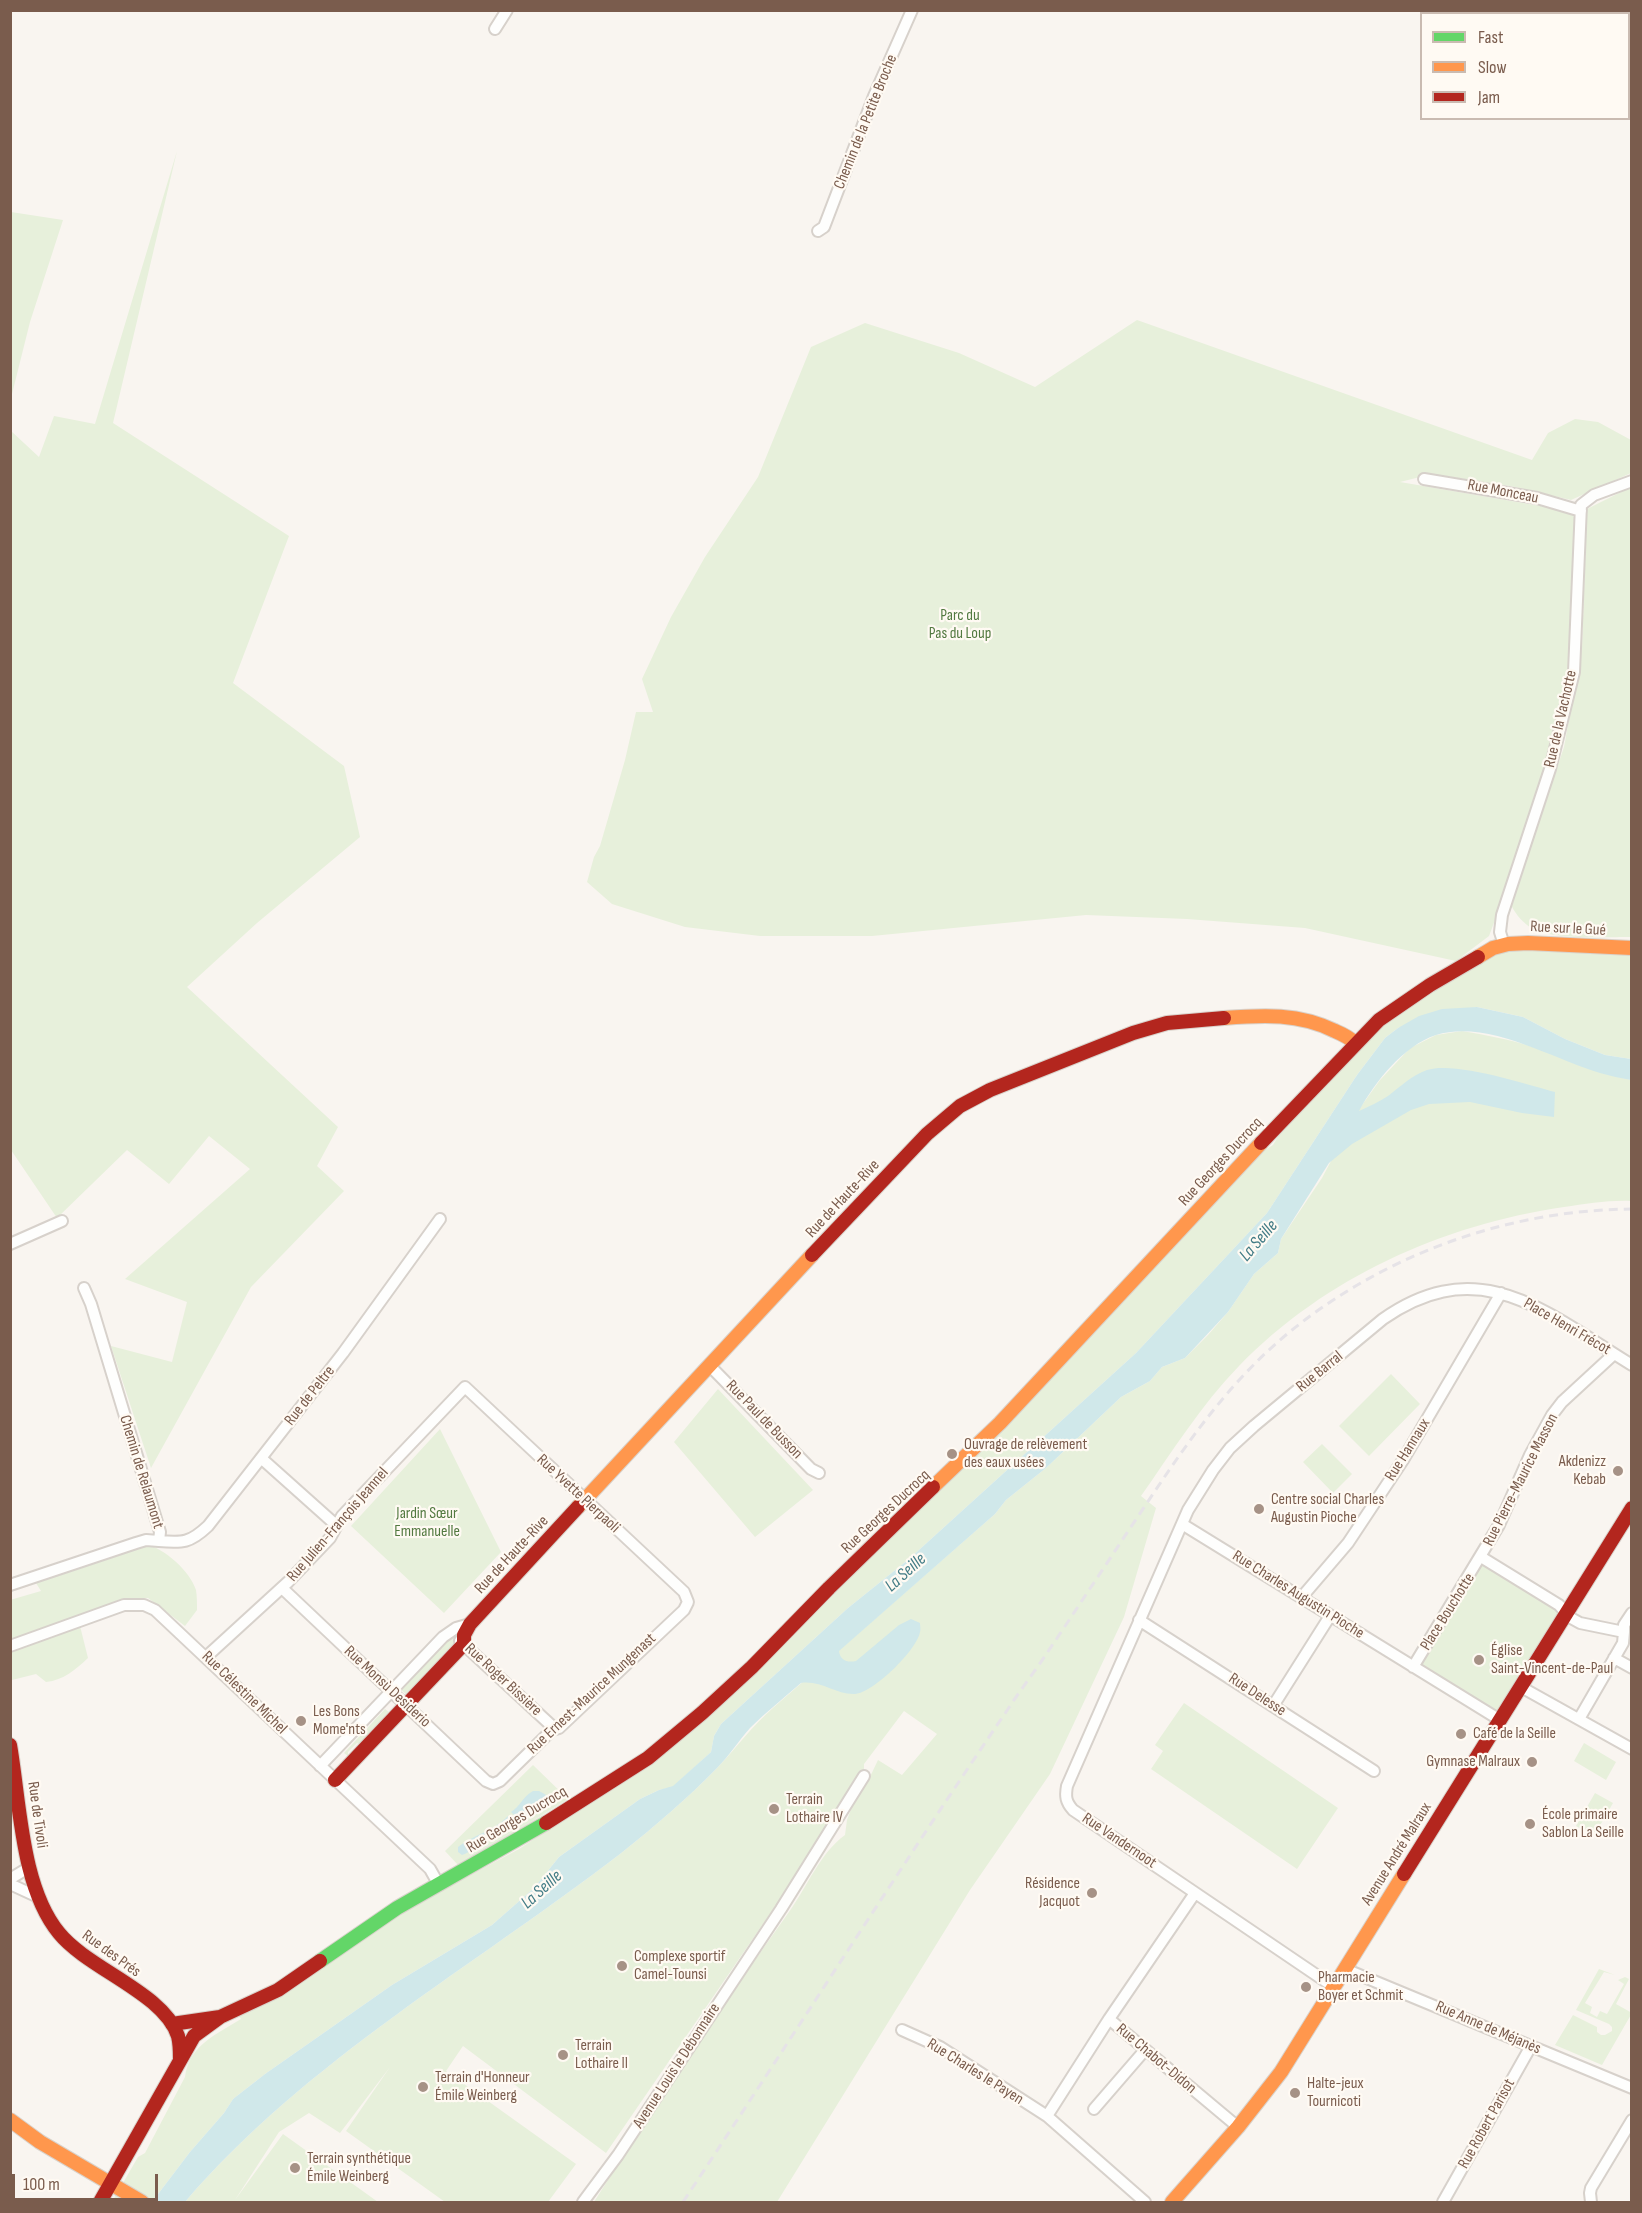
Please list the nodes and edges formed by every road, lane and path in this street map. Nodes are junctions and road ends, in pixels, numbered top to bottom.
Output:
1 (507, 10) edge
2 (912, 10) edge
3 (495, 29) dead end
4 (818, 231) dead end
5 (1424, 479) dead end
6 (1632, 481) edge
7 (1581, 511) junction
8 (1504, 945) junction
9 (1632, 948) edge
10 (1355, 1043) junction
11 (440, 1218) dead end
12 (62, 1221) dead end
13 (10, 1244) edge
14 (84, 1288) dead end
15 (1501, 1293) junction
16 (1614, 1354) junction
17 (1632, 1365) edge
18 (710, 1366) junction
19 (465, 1387) joint
20 (261, 1458) junction
21 (819, 1473) dead end
22 (585, 1501) junction
23 (1632, 1508) edge
24 (1182, 1524) junction
25 (336, 1525) junction
26 (159, 1541) junction
27 (1481, 1557) junction
28 (10, 1585) edge
29 (282, 1588) junction
30 (1301, 1598) junction
31 (688, 1602) joint
32 (1566, 1613) junction
33 (1632, 1613) edge
34 (1330, 1616) junction
35 (1139, 1620) junction
36 (470, 1624) junction
37 (451, 1632) junction
38 (1624, 1632) junction
39 (464, 1644) junction
40 (10, 1646) edge
41 (206, 1656) junction
42 (1614, 1658) junction
43 (1413, 1667) junction
44 (1632, 1668) edge
45 (1521, 1687) junction
46 (391, 1691) junction
47 (406, 1705) junction
48 (1273, 1706) junction
49 (1579, 1719) junction
50 (1500, 1720) junction
51 (554, 1728) junction
52 (10, 1745) edge
53 (1632, 1749) edge
54 (320, 1766) junction
55 (1374, 1771) dead end
56 (864, 1776) dead end
57 (335, 1780) junction
58 (493, 1784) joint
59 (28, 1868) junction
60 (10, 1880) edge
61 (10, 1884) edge
62 (439, 1885) junction
63 (1195, 1893) junction
64 (38, 1897) junction
65 (1345, 1969) junction
66 (1334, 1987) junction
67 (220, 2017) junction
68 (1110, 2019) junction
69 (172, 2024) junction
70 (902, 2030) dead end
71 (1531, 2046) junction
72 (1146, 2050) junction
73 (180, 2059) junction
74 (1632, 2088) edge
75 (1095, 2109) dead end
76 (1047, 2116) junction
77 (10, 2120) edge
78 (1632, 2120) edge
79 (1238, 2127) junction
80 (112, 2183) junction
81 (137, 2200) edge
82 (100, 2202) edge
83 (583, 2202) edge
84 (1146, 2202) edge
85 (1172, 2202) edge
86 (1443, 2202) edge
87 (1591, 2202) edge

1 - 3 street
2 - 4 street, Chemin de la Petite Broche
5 - 7 street, Rue Monceau
6 - 7 street
7 - 8 street, Rue de la Vachotte
8 - 9 street, Rue sur le Gué
8 - 10 street, Rue Georges Ducrocq
10 - 18 street, Rue de Haute-Rive
10 - 62 street, Rue Georges Ducrocq
11 - 20 street, Rue de Peltre
12 - 13 street
14 - 26 street, Chemin de Relaumont
15 - 16 street, Place Henri Frécot
15 - 24 street, Rue Barral
15 - 30 street, Rue Hannaux
16 - 17 street, Place Henri Frécot
16 - 27 street, Rue Pierre-Maurice Masson
18 - 21 street, Rue Paul de Busson
18 - 22 street, Rue de Haute-Rive
19 - 22 street, Rue Yvette Pierpaoli
19 - 25 street, Rue Julien-François Jeannel
20 - 25 street
20 - 26 street, Rue de Peltre
22 - 31 street, Rue Yvette Pierpaoli
22 - 36 street, Rue de Haute-Rive
23 - 32 street, Avenue André Malraux
24 - 30 street, Rue Charles Augustin Pioche
24 - 35 street, Rue Vandernoot
25 - 29 street, Rue Julien-François Jeannel
26 - 28 street, Chemin de Relaumont
27 - 32 street, Place Bouchotte
27 - 43 street, Place Bouchotte
29 - 41 street, Rue Julien-François Jeannel
29 - 46 street, Rue Monsù Desiderio
30 - 34 street, Rue Charles Augustin Pioche
31 - 51 street, Rue Ernest-Maurice Mungenast
32 - 38 street, Place Bouchotte
32 - 45 street, Avenue André Malraux
33 - 38 street
34 - 43 street, Rue Charles Augustin Pioche
34 - 48 street
35 - 48 street, Rue Delesse
35 - 63 street, Rue Vandernoot
36 - 37 street, Rue de Haute-Rive
36 - 39 street, Rue de Haute-Rive
37 - 39 street, Rue Roger Bissière
37 - 46 street, Rue de Haute-Rive
38 - 42 street
39 - 47 street, Rue de Haute-Rive
39 - 51 street, Rue Roger Bissière
40 - 41 street, Rue Célestine Michel
41 - 54 street, Rue Célestine Michel
42 - 44 street
42 - 49 street
43 - 50 street, Place Bouchotte
45 - 49 street
45 - 50 street, Avenue André Malraux
46 - 47 street, Rue Monsù Desiderio
46 - 54 street, Rue de Haute-Rive
47 - 57 street, Rue de Haute-Rive
47 - 58 street, Rue Monsù Desiderio
48 - 55 street, Rue Delesse
49 - 53 street
50 - 65 street, Avenue André Malraux
51 - 58 street, Rue Ernest-Maurice Mungenast
52 - 59 street, Rue de Tivoli
54 - 57 street, Rue Célestine Michel
56 - 83 street, Avenue Louis le Débonnaire
57 - 62 street, Rue Célestine Michel
59 - 60 street, Rue de Tivoli
59 - 64 street, Rue des Prés
61 - 64 street
62 - 67 street, Rue Georges Ducrocq
63 - 66 street, Rue Vandernoot
63 - 68 street, Rue Chabot-Didon
64 - 69 street, Rue des Prés
65 - 66 street, Avenue André Malraux
65 - 71 street, Rue Anne de Méjanès
66 - 79 street, Avenue André Malraux
67 - 69 street, Rue Georges Ducrocq
67 - 73 street, Rue Georges Ducrocq
68 - 72 street, Rue Chabot-Didon
68 - 76 street
69 - 73 street, Rue des Prés
70 - 76 street, Rue Charles le Payen
71 - 74 street, Rue Anne de Méjanès
71 - 86 street, Rue Robert Parisot
72 - 75 street
72 - 79 street, Rue Chabot-Didon
73 - 80 street, Rue Georges Ducrocq
76 - 84 street, Rue Charles le Payen
77 - 80 street
78 - 87 street
79 - 85 street, Avenue André Malraux
80 - 81 street
80 - 82 street, Rue Georges Ducrocq

